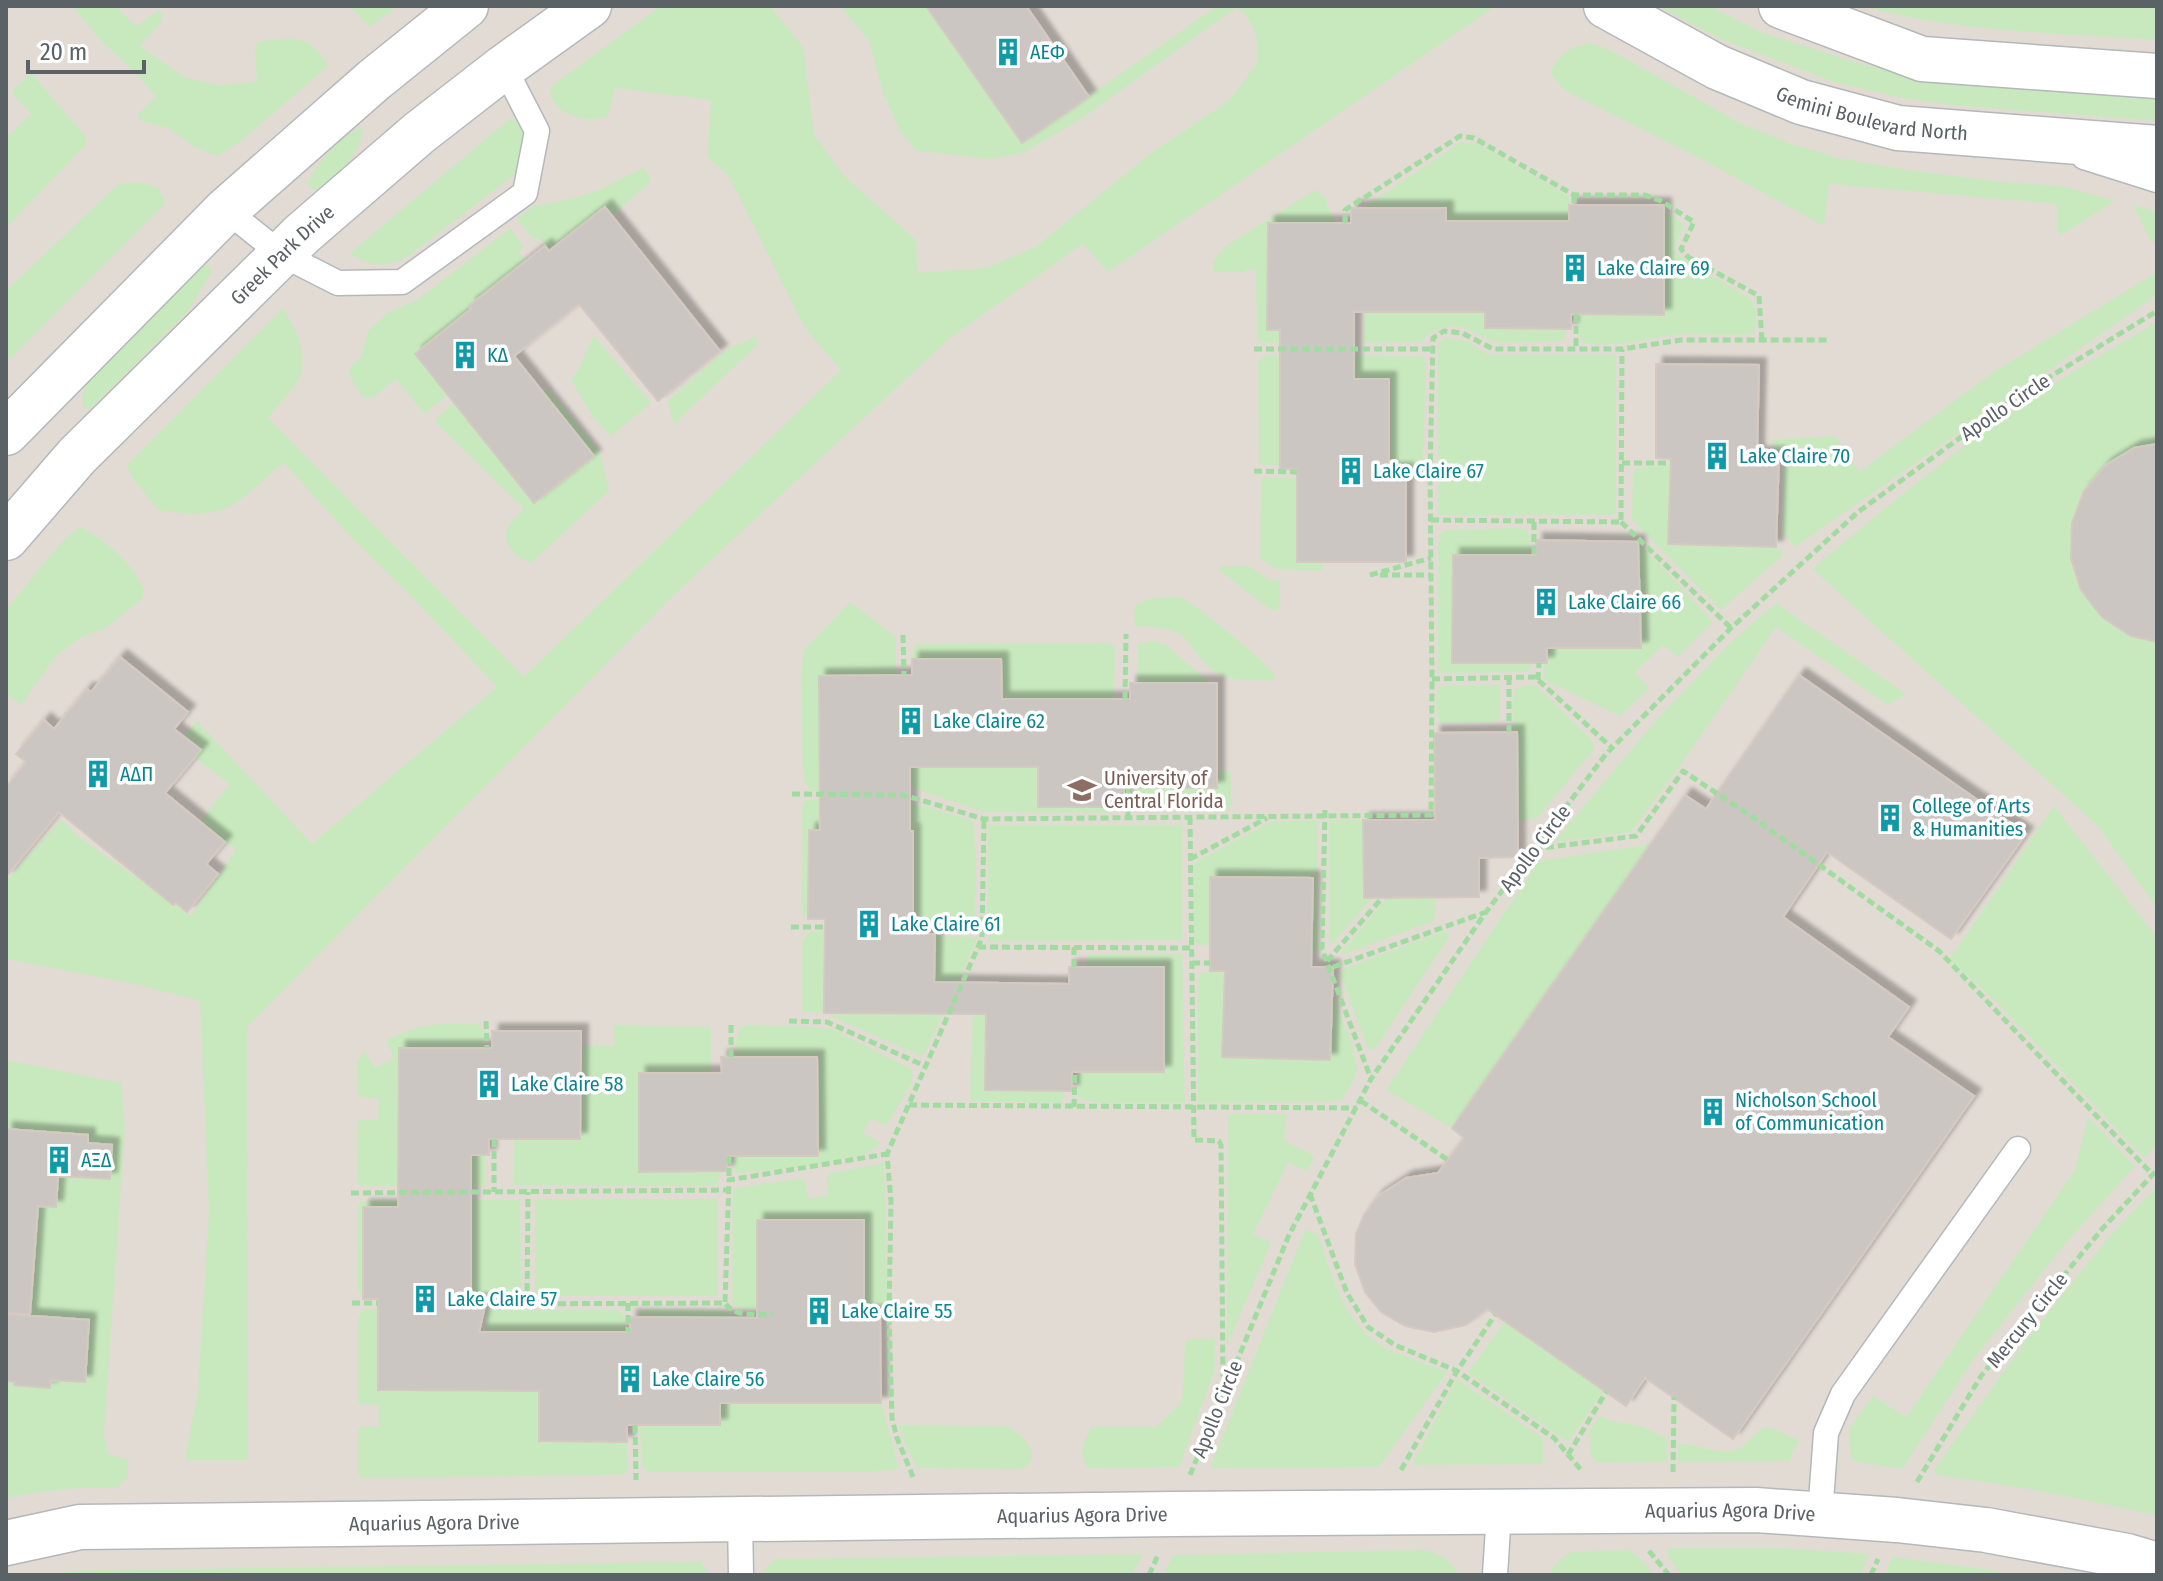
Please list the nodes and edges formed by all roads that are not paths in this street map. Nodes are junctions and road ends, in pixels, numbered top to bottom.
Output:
1 (466, 6) edge
2 (589, 6) edge
3 (1606, 6) edge
4 (1781, 6) edge
5 (504, 67) junction
6 (2157, 76) edge
7 (2032, 140) junction
8 (2157, 148) edge
9 (2157, 180) edge
10 (226, 210) junction
11 (281, 254) junction
12 (6, 433) edge
13 (6, 538) edge
14 (2018, 1149) dead end
15 (1499, 1512) junction
16 (1820, 1515) junction
17 (740, 1519) junction
18 (6, 1543) edge
19 (2157, 1565) edge
20 (741, 1575) edge
21 (1495, 1575) edge

1 - 10 street
2 - 5 street, Greek Park Drive
3 - 7 street, Gemini Boulevard North
4 - 6 street
5 - 11 street, Greek Park Drive
5 - 11 lane
7 - 8 street, Gemini Boulevard North
7 - 9 lane
10 - 11 lane
10 - 12 street
11 - 13 street, Greek Park Drive
14 - 16 lane
15 - 16 street, Aquarius Agora Drive
15 - 17 street, Aquarius Agora Drive
15 - 21 lane
16 - 19 street, Aquarius Agora Drive
17 - 18 street, Aquarius Agora Drive
17 - 20 lane

